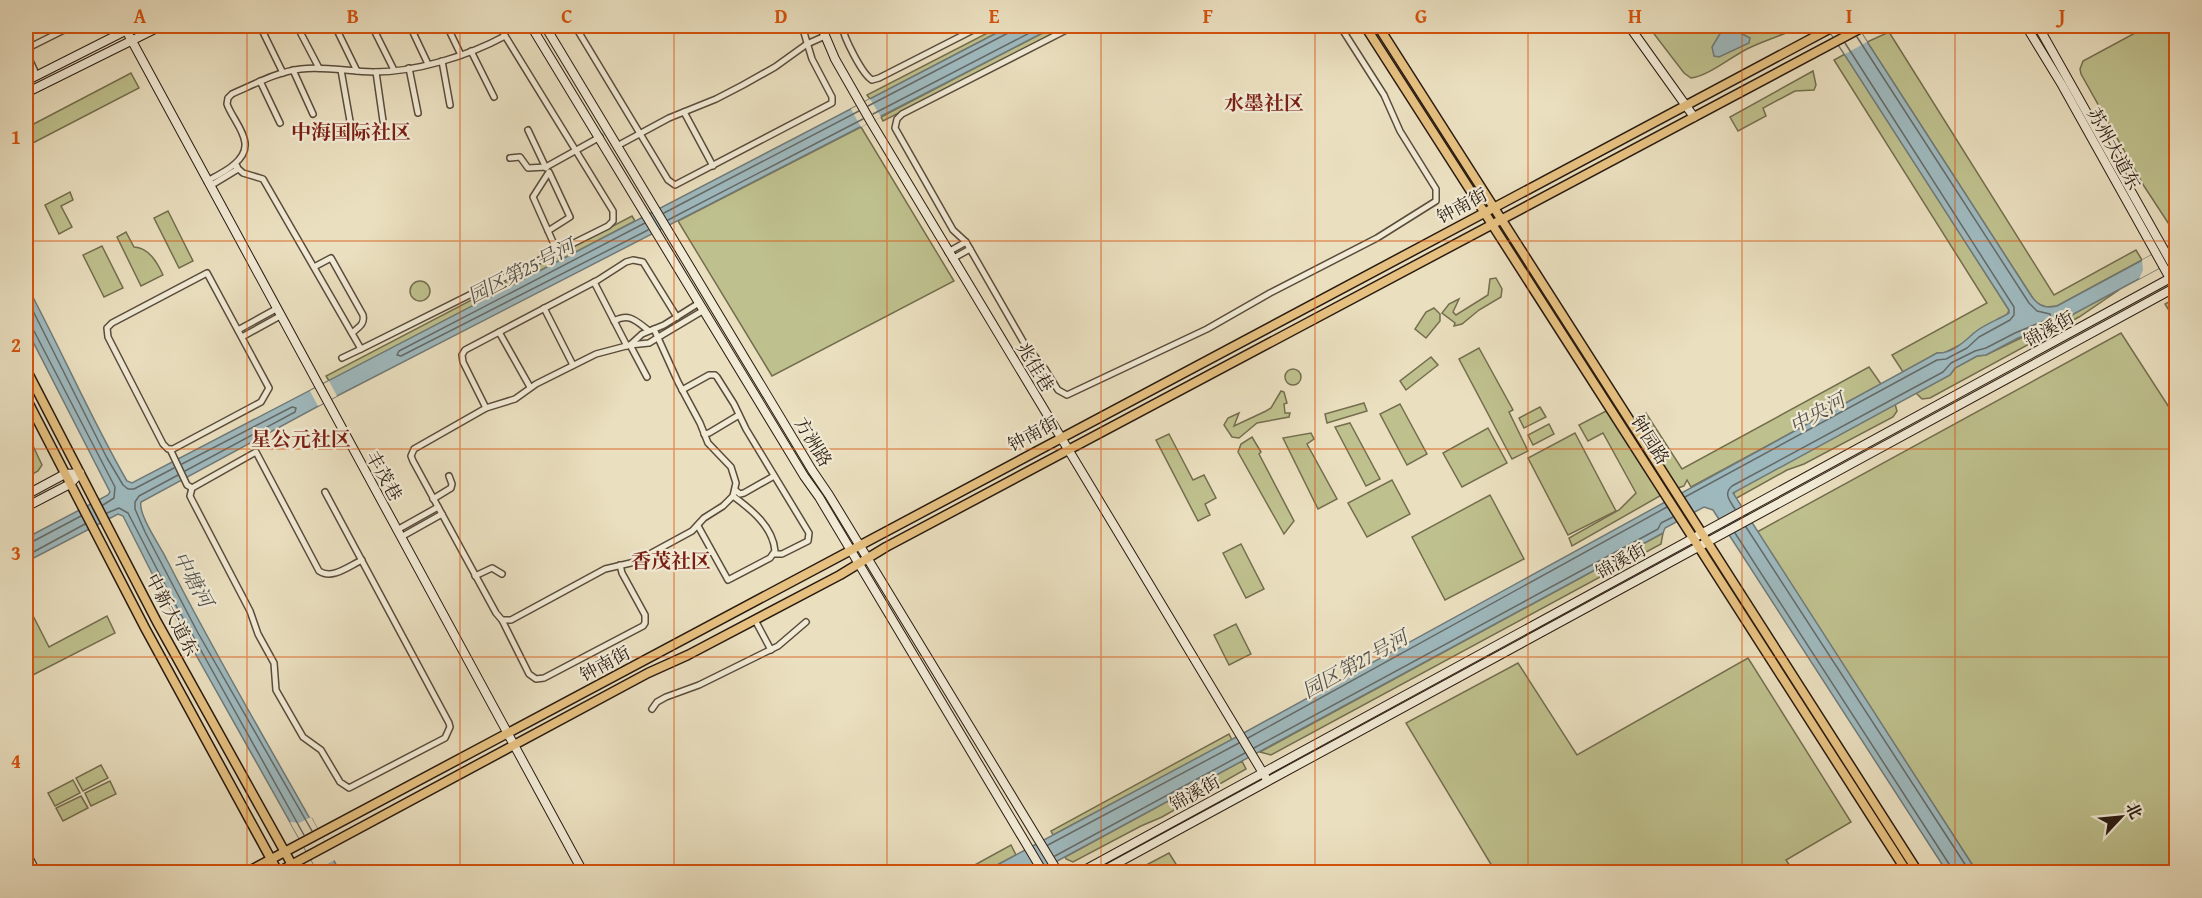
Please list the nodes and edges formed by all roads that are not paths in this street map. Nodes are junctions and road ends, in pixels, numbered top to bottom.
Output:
1 (72, 26) edge
2 (135, 26) edge
3 (160, 26) edge
4 (260, 26) edge
5 (297, 26) edge
6 (335, 26) edge
7 (372, 26) edge
8 (410, 26) edge
9 (447, 26) edge
10 (499, 26) edge
11 (531, 26) edge
12 (545, 26) edge
13 (575, 26) edge
14 (802, 26) edge
15 (821, 26) edge
16 (842, 26) edge
17 (981, 26) edge
18 (1074, 26) edge
19 (1340, 26) edge
20 (1365, 26) edge
21 (1378, 26) edge
22 (1629, 26) edge
23 (2026, 26) edge
24 (2038, 26) edge
25 (1832, 27) edge
26 (1862, 27) edge
27 (126, 30) junction
28 (505, 36) junction
29 (825, 36) junction
30 (131, 40) junction
31 (807, 44) junction
32 (26, 51) edge
33 (471, 51) junction
34 (461, 55) junction
35 (442, 61) junction
36 (428, 64) junction
37 (26, 67) edge
38 (319, 68) junction
39 (409, 68) junction
40 (292, 70) junction
41 (341, 70) junction
42 (394, 70) junction
43 (357, 71) junction
44 (283, 72) junction
45 (376, 72) junction
46 (31, 78) edge
47 (260, 81) junction
48 (26, 93) edge
49 (494, 97) dead end
50 (450, 105) dead end
51 (1685, 105) junction
52 (684, 112) junction
53 (417, 113) dead end
54 (313, 114) dead end
55 (1696, 116) junction
56 (383, 121) dead end
57 (351, 122) dead end
58 (280, 123) dead end
59 (528, 130) dead end
60 (639, 134) junction
61 (600, 137) junction
62 (617, 146) junction
63 (575, 150) junction
64 (510, 158) dead end
65 (236, 165) junction
66 (713, 166) junction
67 (536, 167) junction
68 (547, 169) junction
69 (543, 181) junction
70 (208, 184) junction
71 (1493, 207) junction
72 (1484, 213) junction
73 (1502, 220) junction
74 (1492, 225) junction
75 (548, 231) junction
76 (966, 242) junction
77 (970, 249) junction
78 (557, 251) junction
79 (950, 256) junction
80 (314, 267) junction
81 (2176, 271) edge
82 (594, 282) junction
83 (2175, 282) edge
84 (702, 306) junction
85 (544, 308) junction
86 (278, 313) junction
87 (676, 317) junction
88 (614, 321) junction
89 (238, 330) junction
90 (651, 330) junction
91 (499, 332) junction
92 (352, 333) junction
93 (242, 337) junction
94 (658, 338) junction
95 (628, 346) junction
96 (361, 349) junction
97 (342, 358) dead end
98 (573, 365) junction
99 (26, 369) edge
100 (646, 377) dead end
101 (530, 387) junction
102 (682, 390) junction
103 (26, 398) edge
104 (486, 408) junction
105 (739, 415) junction
106 (704, 434) junction
107 (1060, 439) junction
108 (170, 450) junction
109 (1067, 451) junction
110 (80, 473) junction
111 (65, 474) junction
112 (774, 476) junction
113 (449, 477) dead end
114 (70, 484) junction
115 (192, 488) junction
116 (326, 492) dead end
117 (734, 493) junction
118 (26, 495) edge
119 (433, 499) junction
120 (26, 507) edge
121 (438, 507) junction
122 (442, 514) junction
123 (698, 526) junction
124 (1702, 533) junction
125 (399, 534) junction
126 (1693, 538) junction
127 (1707, 542) junction
128 (1698, 547) junction
129 (855, 549) junction
130 (774, 554) junction
131 (867, 559) junction
132 (362, 560) junction
133 (858, 564) junction
134 (620, 565) junction
135 (502, 574) dead end
136 (475, 576) junction
137 (502, 620) junction
138 (755, 620) junction
139 (806, 622) dead end
140 (771, 650) junction
141 (652, 709) dead end
142 (508, 734) junction
143 (515, 746) junction
144 (1263, 773) junction
145 (1268, 782) junction
146 (285, 852) junction
147 (26, 853) edge
148 (271, 860) junction
149 (294, 869) edge
150 (1056, 870) edge
151 (36, 873) edge
152 (247, 873) edge
153 (278, 873) edge
154 (583, 873) edge
155 (1043, 873) edge
156 (1081, 873) edge
157 (1101, 873) edge
158 (1906, 873) edge
159 (1918, 873) edge

1 - 32 street
2 - 27 main road
3 - 30 main road
4 - 44 street
5 - 38 street
6 - 43 street
7 - 42 street
8 - 36 street
9 - 34 street
10 - 28 street
11 - 61 main road, 方洲路
12 - 62 main road, 方洲路
13 - 60 street
14 - 31 street
15 - 29 main road, 兆佳巷
16 - 17 street
18 - 76 street
19 - 77 street
20 - 72 main road, 钟园路
21 - 71 main road, 钟园路
22 - 51 main road
23 - 83 main road, 苏州大道东
24 - 81 main road, 苏州大道东
25 - 51 main road, 钟南街
26 - 55 main road, 钟南街
27 - 30 main road, 丰茂巷
27 - 46 main road
28 - 33 street
28 - 63 street
29 - 31 street
29 - 79 main road, 兆佳巷
30 - 48 main road
30 - 70 main road, 丰茂巷
31 - 52 street
31 - 66 street
32 - 46 street
33 - 34 street
33 - 49 street
34 - 35 street
35 - 36 street
35 - 50 street
36 - 39 street
37 - 46 street
38 - 40 street
38 - 41 street
39 - 42 street
39 - 53 street
40 - 44 street
40 - 54 street
41 - 43 street
41 - 57 street
42 - 45 street
43 - 45 street
44 - 47 street
45 - 56 street
47 - 58 street
47 - 65 street
51 - 55 main road
51 - 71 main road, 钟南街
52 - 60 street
52 - 66 street
55 - 73 main road, 钟南街
59 - 68 street
60 - 62 street
60 - 66 street
61 - 63 street
61 - 84 main road, 方洲路
62 - 129 main road, 方洲路
63 - 68 street
63 - 78 street
64 - 67 street
65 - 70 street
65 - 80 street
67 - 68 street
67 - 69 street
68 - 69 street
68 - 75 street
69 - 75 street
70 - 86 main road, 丰茂巷
71 - 72 main road, 钟南街
71 - 73 main road, 钟园路
72 - 74 main road, 钟园路
72 - 107 main road, 钟南街
73 - 74 main road, 钟南街
73 - 124 main road, 钟园路
74 - 109 main road, 钟南街
74 - 126 main road, 钟园路
75 - 78 street
76 - 77 street
76 - 79 street
77 - 79 street
78 - 96 street
79 - 107 main road, 兆佳巷
80 - 92 street
80 - 92 street
82 - 85 street
82 - 87 street
82 - 88 street
83 - 124 main road, 锦溪街
83 - 127 main road, 锦溪街
84 - 87 street
84 - 94 street
84 - 129 main road, 方洲路
85 - 91 street
85 - 98 street
86 - 89 street
86 - 93 street
86 - 125 main road, 丰茂巷
87 - 90 street
88 - 90 street
88 - 95 street
89 - 93 street
89 - 108 street
90 - 94 street
90 - 95 street
91 - 101 street
91 - 104 street
92 - 96 street
93 - 108 street
94 - 95 street
94 - 102 street
95 - 98 street
95 - 100 street
96 - 97 street
98 - 101 street
99 - 110 main road, 中新大道东
101 - 104 street
102 - 105 street
102 - 106 street
103 - 111 main road, 中新大道东
104 - 119 street
105 - 106 street
105 - 112 street
106 - 117 street
107 - 109 main road, 兆佳巷
107 - 129 main road, 钟南街
108 - 115 street
109 - 131 main road, 钟南街
109 - 144 main road, 兆佳巷
110 - 111 main road
110 - 114 main road
110 - 146 main road, 中新大道东
111 - 114 main road, 中新大道东
111 - 118 main road
112 - 117 street
112 - 130 street
113 - 119 street
114 - 120 main road
114 - 148 main road, 中新大道东
115 - 132 street
115 - 132 street
116 - 132 street
117 - 123 street
117 - 130 street
119 - 121 street
121 - 122 street
121 - 125 street
122 - 125 street
122 - 136 street
123 - 130 street
123 - 134 street
124 - 126 main road, 锦溪街
124 - 127 main road, 钟园路
125 - 142 main road, 丰茂巷
126 - 128 main road, 钟园路
126 - 144 main road, 锦溪街
127 - 128 main road, 锦溪街
127 - 159 main road, 钟园路
128 - 145 main road, 锦溪街
128 - 158 main road, 钟园路
129 - 131 main road, 方洲路
129 - 133 main road, 方洲路
129 - 142 main road, 钟南街
131 - 133 main road, 钟南街
131 - 150 main road, 方洲路
133 - 138 main road, 钟南街
133 - 155 main road, 方洲路
134 - 137 street
134 - 137 street
135 - 136 street
136 - 137 street
138 - 140 street
138 - 143 main road, 钟南街
139 - 140 street
140 - 141 street
142 - 143 main road, 丰茂巷
142 - 146 main road, 钟南街
143 - 149 main road, 钟南街
143 - 154 main road, 丰茂巷
144 - 145 main road, 兆佳巷
144 - 156 main road, 锦溪街
145 - 157 main road, 锦溪街
146 - 148 main road, 钟南街
146 - 149 main road, 中新大道东
147 - 151 main road
148 - 152 main road, 钟南街
148 - 153 main road, 中新大道东
149 - 153 main road, 钟南街

